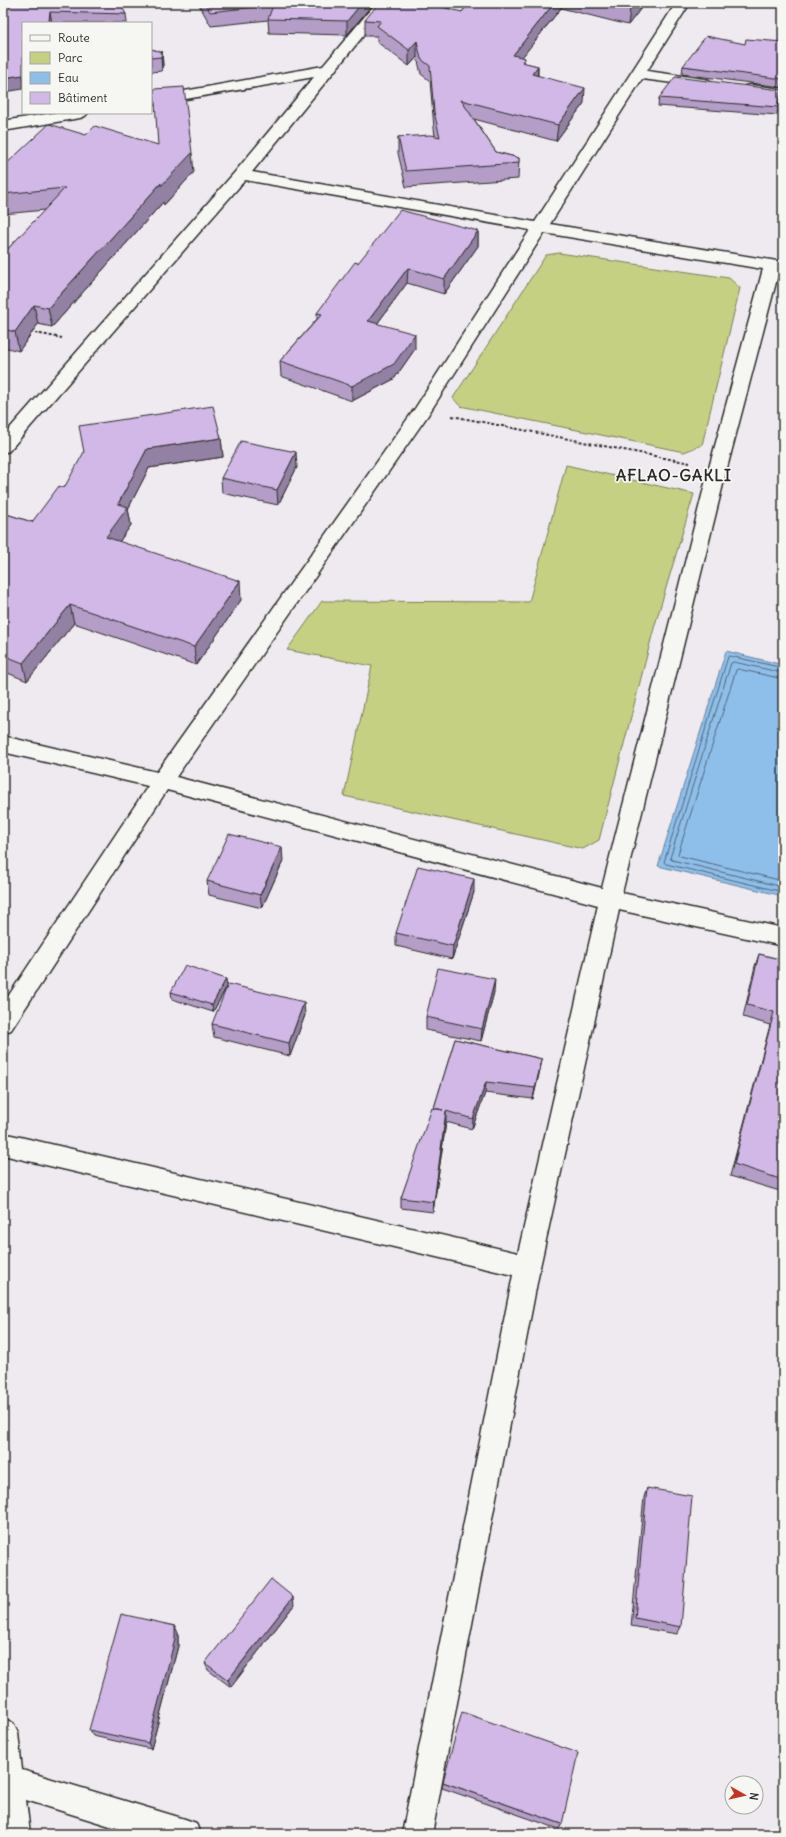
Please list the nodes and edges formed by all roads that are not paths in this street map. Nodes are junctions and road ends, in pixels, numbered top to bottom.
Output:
1 (384, 3) edge
2 (683, 3) edge
3 (327, 70) junction
4 (638, 74) junction
5 (714, 84) edge
6 (737, 87) edge
7 (783, 93) edge
8 (152, 101) edge
9 (74, 114) edge
10 (3, 126) edge
11 (241, 175) junction
12 (538, 227) junction
13 (777, 266) edge
14 (3, 447) edge
15 (3, 744) edge
16 (162, 781) junction
17 (610, 899) junction
18 (783, 937) edge
19 (3, 1022) edge
20 (3, 1144) edge
21 (527, 1266) junction
22 (3, 1732) edge
23 (8, 1780) junction
24 (15, 1834) edge
25 (185, 1834) edge
26 (417, 1834) edge

1 - 3 street
2 - 4 street
3 - 8 street
3 - 11 street
4 - 5 street
4 - 12 street
6 - 7 street
9 - 10 street
11 - 12 street
11 - 14 street
12 - 13 street
12 - 16 street
13 - 17 street
15 - 16 street
16 - 17 street
16 - 19 street
17 - 18 street
17 - 21 street
20 - 21 street
21 - 26 street
22 - 23 street
23 - 24 street
23 - 25 street

